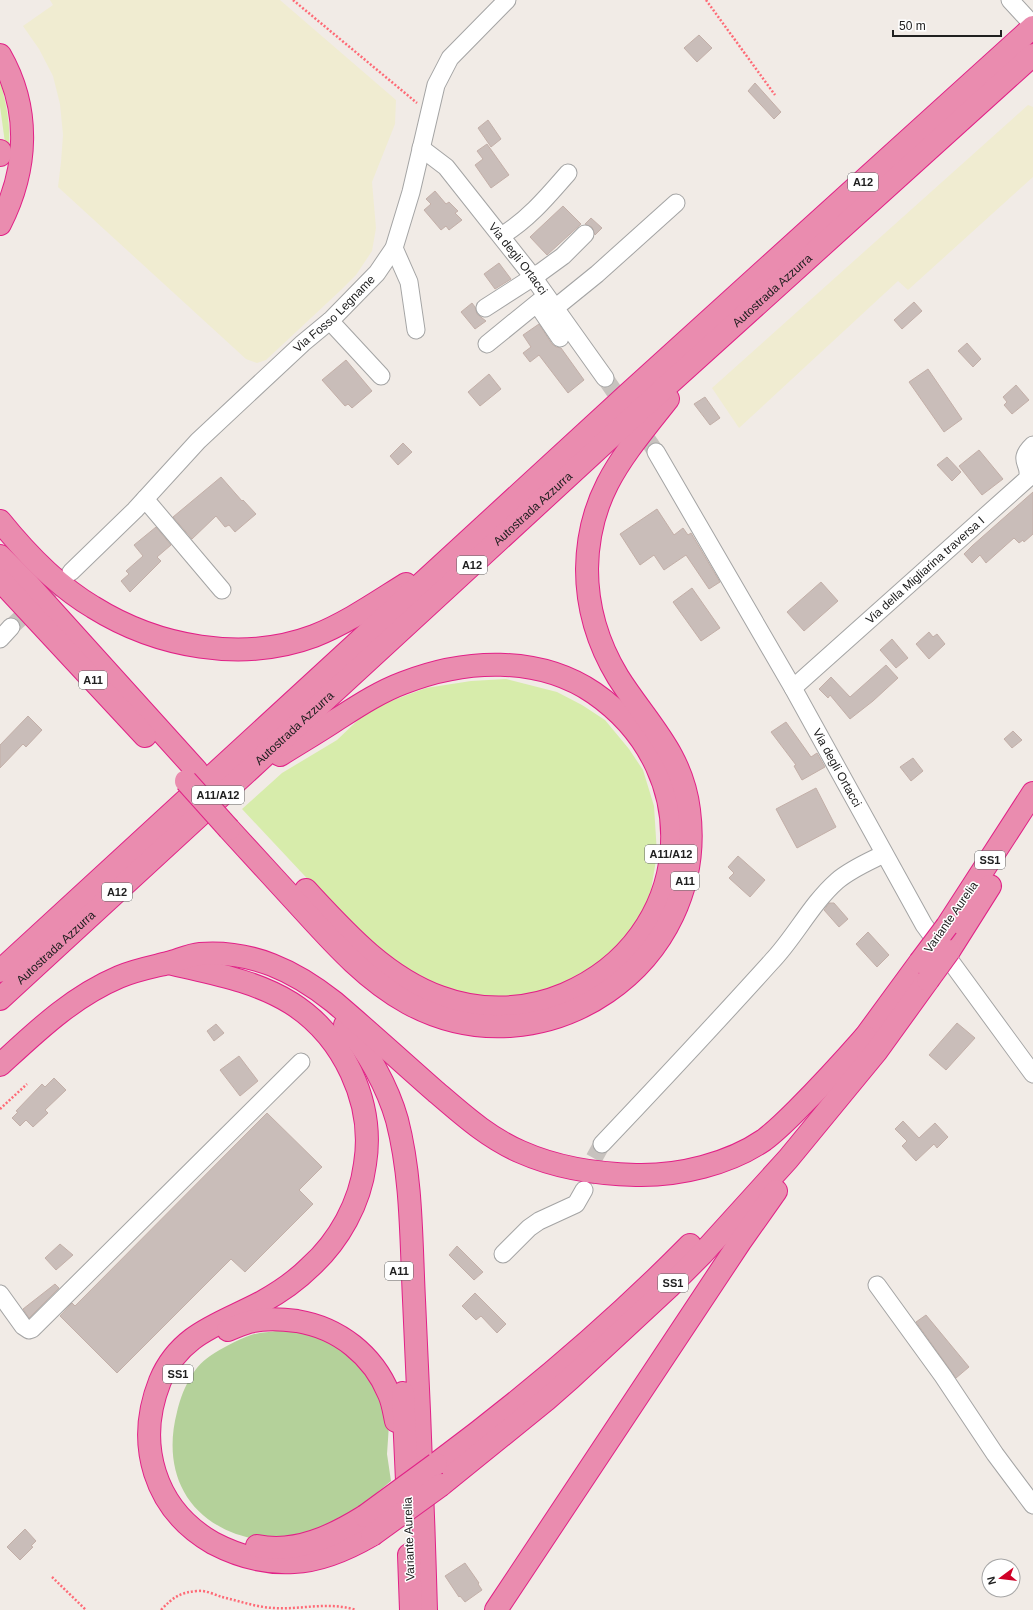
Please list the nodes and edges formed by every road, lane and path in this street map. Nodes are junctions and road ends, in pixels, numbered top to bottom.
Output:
1 (293, 0) edge
2 (507, 0) edge
3 (706, 0) edge
4 (1010, 0) edge
5 (1033, 26) edge
6 (0, 55) edge
7 (1033, 55) edge
8 (775, 95) dead end
9 (428, 113) junction
10 (421, 148) junction
11 (0, 151) edge
12 (0, 155) edge
13 (568, 172) dead end
14 (676, 203) dead end
15 (0, 224) edge
16 (585, 234) dead end
17 (501, 236) junction
18 (394, 248) junction
19 (533, 277) junction
20 (546, 303) junction
21 (485, 308) dead end
22 (330, 321) junction
23 (416, 330) dead end
24 (560, 338) dead end
25 (487, 344) dead end
26 (710, 346) junction
27 (381, 376) dead end
28 (605, 378) tunnel mouth
29 (1033, 445) edge
30 (656, 452) tunnel mouth
31 (145, 499) junction
32 (0, 521) edge
33 (0, 547) edge
34 (454, 553) junction
35 (0, 556) edge
36 (71, 572) tunnel mouth
37 (0, 580) edge
38 (29, 586) junction
39 (222, 590) dead end
40 (793, 688) junction
41 (191, 776) junction
42 (233, 784) junction
43 (1033, 793) edge
44 (1033, 818) edge
45 (234, 824) junction
46 (884, 854) junction
47 (169, 963) junction
48 (0, 971) edge
49 (924, 971) junction
50 (0, 1000) edge
51 (870, 1044) junction
52 (301, 1062) dead end
53 (0, 1065) edge
54 (1033, 1074) edge
55 (367, 1078) junction
56 (27, 1084) dead end
57 (0, 1109) edge
58 (602, 1144) tunnel mouth
59 (584, 1190) tunnel mouth
60 (504, 1254) dead end
61 (877, 1285) dead end
62 (0, 1294) edge
63 (406, 1468) junction
64 (1033, 1505) edge
65 (369, 1525) junction
66 (52, 1577) dead end
67 (86, 1610) edge
68 (162, 1610) edge
69 (356, 1610) edge
70 (411, 1610) edge
71 (426, 1610) edge
72 (496, 1610) edge

1 - 9 path
2 - 9 street, Via Fosso Legname
3 - 8 path
4 - 5 street
5 - 34 highway, Autostrada Azzurra / A12
6 - 15 highway
7 - 26 highway, Autostrada Azzurra / A12
9 - 10 street, Via Fosso Legname
10 - 17 street, Via degli Ortacci
10 - 18 street, Via Fosso Legname
11 - 12 highway
13 - 17 street
14 - 20 street
16 - 19 street
17 - 19 street, Via degli Ortacci
18 - 22 street, Via Fosso Legname
18 - 23 street
19 - 20 street, Via degli Ortacci
19 - 21 street
20 - 24 street
20 - 25 street
20 - 28 street, Via degli Ortacci
22 - 27 street
22 - 31 street, Via Fosso Legname
26 - 42 highway, Autostrada Azzurra / A12
26 - 45 highway, A11
29 - 40 street, Via della Migliarina traversa I
30 - 40 street, Via degli Ortacci
31 - 36 street, Via Fosso Legname
31 - 39 street
32 - 34 highway
33 - 38 highway
34 - 48 highway, Autostrada Azzurra / A12
35 - 38 highway, A11/A12
37 - 41 highway, A11
38 - 41 highway, A11/A12
40 - 46 street, Via degli Ortacci
41 - 45 highway, A11, bridge
42 - 45 highway, A11/A12
42 - 50 highway, Autostrada Azzurra / A12
43 - 49 highway, Variante Aurelia / SS1, bridge
44 - 49 highway, Variante Aurelia / SS1, bridge
46 - 54 street, Via degli Ortacci
46 - 58 street
47 - 51 highway
47 - 53 highway, A11
47 - 55 highway
47 - 55 highway, A11
49 - 51 highway, Variante Aurelia / SS1
51 - 65 highway, SS1, bridge
51 - 72 highway
52 - 62 street
55 - 63 highway, A11
55 - 65 highway
55 - 71 highway
56 - 57 path
59 - 60 street
61 - 64 street
63 - 65 highway, SS1
63 - 70 highway, Variante Aurelia / SS1
66 - 67 path
68 - 69 path

